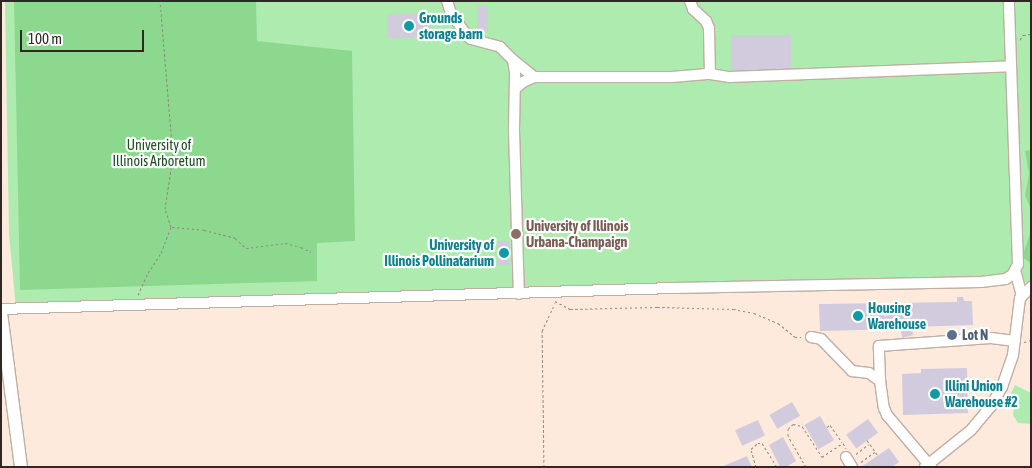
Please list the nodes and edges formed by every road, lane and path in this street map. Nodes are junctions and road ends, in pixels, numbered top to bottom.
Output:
1 (160, 1) edge
2 (447, 1) edge
3 (690, 1) edge
4 (1009, 1) edge
5 (513, 60) junction
6 (1011, 66) junction
7 (710, 74) junction
8 (534, 77) junction
9 (515, 90) junction
10 (171, 227) junction
11 (311, 252) dead end
12 (1015, 270) junction
13 (1031, 287) edge
14 (519, 294) junction
15 (1022, 296) junction
16 (555, 298) junction
17 (137, 305) junction
18 (1, 308) edge
19 (1, 313) edge
20 (810, 337) joint
21 (1031, 340) edge
22 (1020, 342) junction
23 (880, 382) junction
24 (827, 427) dead end
25 (867, 440) dead end
26 (843, 443) junction
27 (869, 444) junction
28 (875, 452) junction
29 (878, 456) dead end
30 (852, 459) edge
31 (929, 466) edge
32 (21, 467) edge
33 (544, 467) edge
34 (756, 467) edge
35 (777, 467) edge
36 (806, 467) edge

1 - 10 path
2 - 5 street
3 - 7 street
4 - 6 street
5 - 8 street
5 - 9 street
6 - 7 street
6 - 12 street
7 - 8 street
8 - 9 street
9 - 14 street
10 - 11 path
10 - 17 path
12 - 15 street
12 - 16 street
13 - 15 street
14 - 16 street
14 - 17 street
15 - 22 street
16 - 20 path
16 - 33 path
17 - 18 street
19 - 32 main road
20 - 23 street
21 - 22 path
22 - 23 street
22 - 31 street
23 - 31 street
24 - 26 path
25 - 27 path
26 - 30 path
26 - 36 path
27 - 28 path
27 - 30 path
28 - 29 path
28 - 30 path
34 - 35 path

